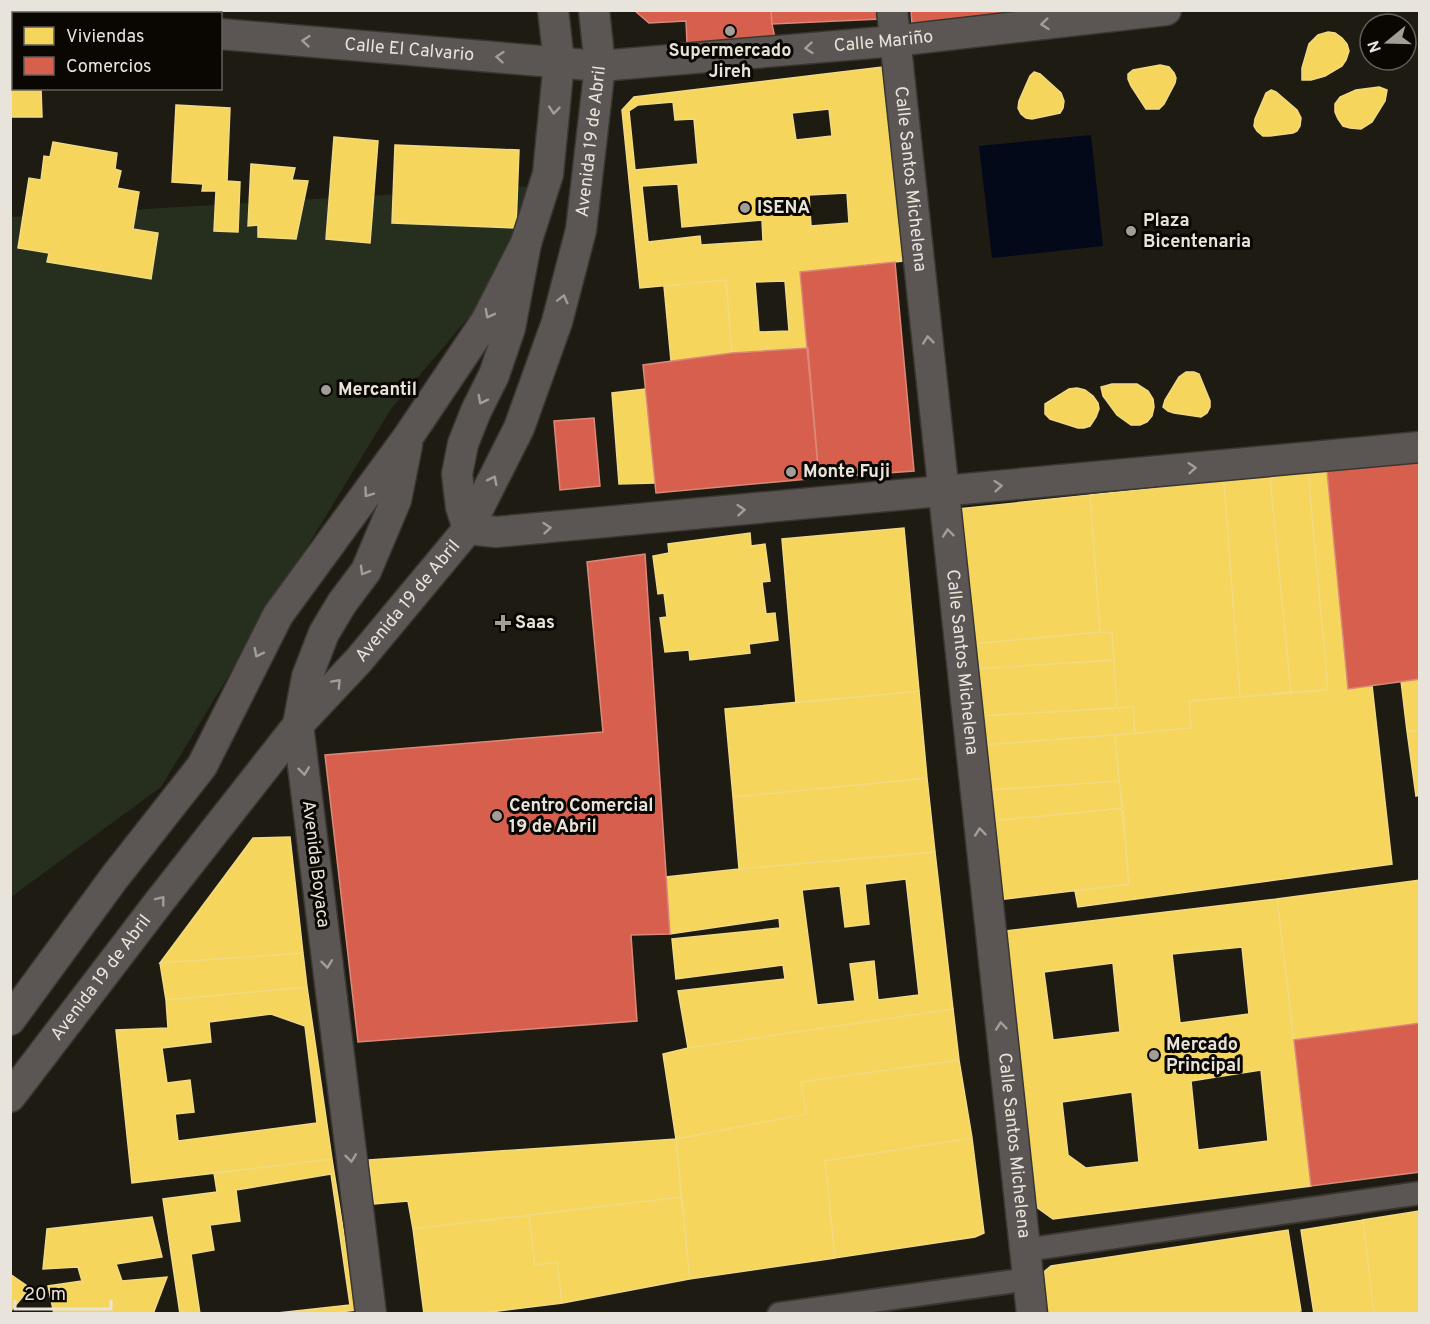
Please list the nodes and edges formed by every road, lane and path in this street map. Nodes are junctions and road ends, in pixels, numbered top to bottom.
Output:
1 (553, 10) edge
2 (594, 10) edge
3 (892, 10) edge
4 (1166, 10) edge
5 (222, 34) edge
6 (895, 40) junction
7 (559, 62) junction
8 (600, 66) junction
9 (525, 243) junction
10 (408, 436) junction
11 (1419, 447) edge
12 (944, 491) junction
13 (468, 529) junction
14 (298, 725) junction
15 (10, 1020) edge
16 (10, 1096) edge
17 (1419, 1193) edge
18 (1025, 1250) junction
19 (1029, 1280) junction
20 (371, 1314) edge
21 (779, 1314) edge
22 (1032, 1314) edge

1 - 7 street
2 - 8 street, Avenida 19 de Abril
3 - 6 street, Calle Santos Michelena
4 -> 6 street, Calle Mariño
7 -> 5 street, Calle El Calvario
6 -> 8 street, Calle Mariño
12 -> 6 street, Calle Santos Michelena
7 - 8 street, Calle El Calvario
7 -> 9 street
13 -> 8 street, Avenida 19 de Abril
9 -> 10 street
9 -> 13 street
10 -> 14 street, Avenida Boyaca
10 -> 15 street
12 -> 11 street
13 -> 12 street
18 -> 12 street, Calle Santos Michelena
14 -> 13 street, Avenida 19 de Abril
16 -> 14 street, Avenida 19 de Abril
14 -> 20 street, Avenida Boyaca
17 - 18 street
18 - 19 street, Calle Santos Michelena
19 - 21 street
19 - 22 street, Calle Santos Michelena

